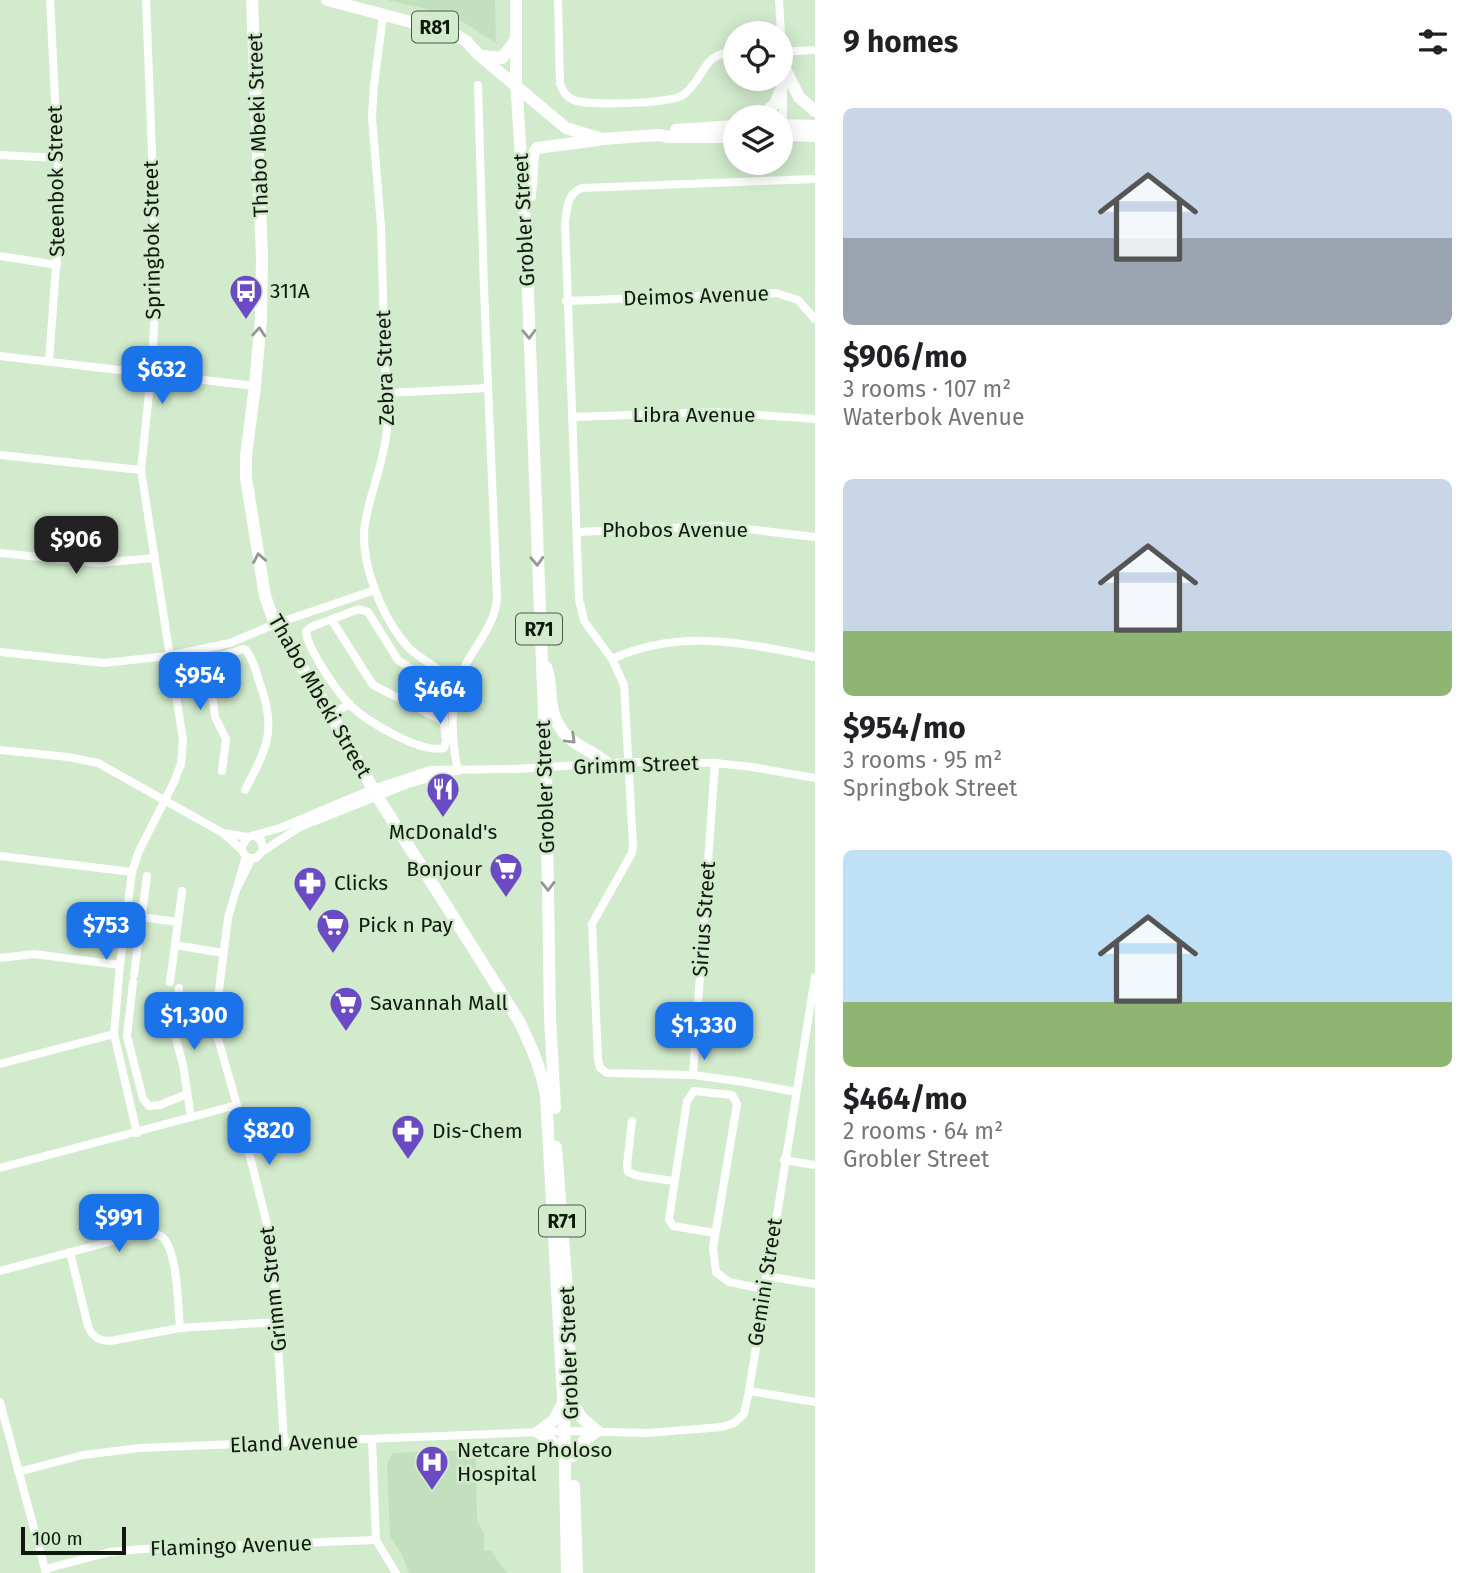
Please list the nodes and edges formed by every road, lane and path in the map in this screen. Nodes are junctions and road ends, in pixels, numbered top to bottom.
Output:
1 (50, 0) edge
2 (146, 0) edge
3 (252, 0) edge
4 (327, 0) edge
5 (516, 0) edge
6 (779, 0) edge
7 (558, 3) edge
8 (383, 16) junction
9 (780, 21) edge
10 (516, 40) junction
11 (815, 50) edge
12 (723, 52) edge
13 (793, 54) edge
14 (479, 55) junction
15 (793, 83) edge
16 (478, 85) dead end
17 (516, 85) junction
18 (815, 111) edge
19 (815, 126) edge
20 (723, 129) edge
21 (793, 129) edge
22 (793, 132) edge
23 (815, 136) edge
24 (602, 139) junction
25 (0, 155) edge
26 (58, 158) junction
27 (815, 179) edge
28 (526, 241) junction
29 (0, 256) edge
30 (57, 265) junction
31 (566, 301) junction
32 (815, 319) edge
33 (0, 356) edge
34 (49, 362) junction
35 (151, 374) junction
36 (255, 386) junction
37 (488, 388) junction
38 (387, 393) junction
39 (572, 417) junction
40 (815, 419) edge
41 (0, 455) edge
42 (141, 470) junction
43 (577, 532) junction
44 (815, 537) edge
45 (0, 553) edge
46 (153, 558) junction
47 (375, 590) junction
48 (331, 619) junction
49 (275, 624) junction
50 (205, 649) junction
51 (0, 652) edge
52 (540, 654) junction
53 (169, 656) junction
54 (815, 657) edge
55 (612, 659) junction
56 (209, 660) junction
57 (458, 681) junction
58 (350, 704) junction
59 (331, 714) junction
60 (443, 721) junction
61 (0, 750) edge
62 (629, 762) junction
63 (715, 763) junction
64 (608, 764) junction
65 (547, 768) junction
66 (222, 771) dead end
67 (456, 771) junction
68 (815, 778) edge
69 (245, 790) dead end
70 (375, 792) junction
71 (166, 802) junction
72 (223, 833) junction
73 (251, 837) junction
74 (263, 851) junction
75 (247, 855) junction
76 (0, 856) edge
77 (132, 872) junction
78 (147, 876) dead end
79 (182, 891) dead end
80 (126, 915) junction
81 (142, 917) junction
82 (178, 922) junction
83 (175, 945) junction
84 (223, 953) junction
85 (0, 958) edge
86 (120, 965) junction
87 (815, 977) edge
88 (170, 982) dead end
89 (179, 988) dead end
90 (550, 1017) junction
91 (114, 1034) junction
92 (805, 1041) junction
93 (815, 1043) edge
94 (0, 1064) edge
95 (693, 1075) junction
96 (796, 1092) junction
97 (187, 1094) junction
98 (546, 1095) junction
99 (237, 1105) junction
100 (191, 1117) junction
101 (632, 1121) dead end
102 (137, 1133) junction
103 (556, 1150) junction
104 (785, 1160) junction
105 (815, 1165) edge
106 (0, 1168) edge
107 (673, 1181) junction
108 (715, 1233) junction
109 (70, 1252) junction
110 (0, 1271) edge
111 (766, 1276) junction
112 (815, 1284) edge
113 (764, 1289) junction
114 (278, 1322) junction
115 (180, 1328) junction
116 (749, 1391) junction
117 (0, 1402) edge
118 (567, 1402) junction
119 (815, 1402) edge
120 (569, 1431) junction
121 (597, 1431) junction
122 (538, 1433) junction
123 (372, 1440) junction
124 (284, 1443) junction
125 (569, 1458) junction
126 (18, 1472) junction
127 (376, 1540) junction
128 (46, 1571) edge
129 (396, 1573) edge
130 (567, 1573) edge
131 (577, 1573) edge

1 - 26 street, Steenbok Street
2 - 35 street, Springbok Street
36 -> 3 main road, Thabo Mbeki Street / R71
4 - 8 main road, R81
5 - 10 main road, Grobler Street / R71
6 - 9 street
7 - 12 street
8 - 14 main road, R81
8 - 38 street, Zebra Street
10 - 14 main road
10 - 17 main road, Grobler Street / R71
11 - 13 street
14 - 17 main road, R81
15 - 18 main road
16 - 37 street, Grobler Street
17 - 24 main road, R81
17 - 28 main road, Grobler Street / R71
19 - 21 main road
20 - 24 main road, R81
22 - 23 main road
24 - 28 main road
25 - 26 street
26 - 30 street, Steenbok Street
27 - 31 street, Grobler Street
28 -> 52 main road, Grobler Street / R71
29 - 30 street
30 - 34 street, Steenbok Street
31 - 32 street, Deimos Avenue
31 - 39 street, Grobler Street
33 - 34 street
34 - 35 street
35 - 36 street
35 - 42 street, Springbok Street
49 -> 36 main road, Thabo Mbeki Street / R71
37 - 38 street
37 - 57 street, Grobler Street
38 - 47 street, Zebra Street
39 - 40 street, Libra Avenue
39 - 43 street, Grobler Street
41 - 42 street
42 - 46 street, Springbok Street
43 - 44 street, Phobos Avenue
43 - 55 street, Grobler Street
45 - 46 street
46 - 53 street, Springbok Street
47 - 49 street
47 - 57 street, Zebra Street
48 - 58 street
48 - 60 street
48 - 60 street
49 - 50 street
49 - 59 main road, Thabo Mbeki Street / R71
50 - 53 street
50 - 56 street
51 - 53 street
52 -> 64 main road
52 - 65 main road, Grobler Street / R71
53 - 71 street, Springbok Street
54 - 55 street
55 - 62 street, Grobler Street
56 - 66 street
56 - 69 street
57 - 67 street, Grobler Street
58 - 59 street
58 - 60 street
59 - 70 main road, Thabo Mbeki Street / R71
61 - 71 street
62 - 63 street, Grimm Street
62 - 64 street, Grimm Street
62 - 95 street, Grobler Street
63 - 68 street, Grimm Street
63 - 95 street, Sirius Street
64 - 65 street, Grimm Street
65 - 67 street, Grimm Street
65 -> 90 main road, Grobler Street / R71
67 - 70 street, Grimm Street
70 - 73 street, Grimm Street
70 - 74 street, Grimm Street
70 - 98 main road, Thabo Mbeki Street / R71
71 - 72 street
71 - 77 street, Springbok Street
72 - 73 street
72 - 75 street
73 - 74 street
73 - 75 street
74 - 75 street
75 - 84 street, Grimm Street
76 - 77 street
77 - 80 street, Springbok Street
78 - 81 street
79 - 82 street
80 - 81 street
80 - 86 street, Springbok Street
81 - 82 street
81 - 97 street
82 - 83 street
83 - 84 street
83 - 88 street
84 - 99 street, Grimm Street
85 - 86 street
86 - 91 street, Springbok Street
87 - 92 street, Gemini Street
89 - 97 street
90 - 98 main road
90 - 103 main road, Grobler Street / R71
91 - 94 street
91 - 102 street, Springbok Street
92 - 93 street
92 - 96 street, Gemini Street
95 - 96 street
96 - 104 street, Gemini Street
97 - 100 street
98 - 103 main road
98 - 118 main road, Grobler Street / R71
99 - 100 street
99 - 114 street, Grimm Street
100 - 102 street
101 - 107 street
102 - 106 street
103 - 118 main road, Grobler Street / R71
104 - 105 street
104 - 111 street, Gemini Street
107 - 108 street
107 - 108 street
108 - 113 street
109 - 110 street
109 - 115 street
109 - 115 street
111 - 112 street
111 - 113 street, Gemini Street
113 - 116 street, Gemini Street
114 - 115 street
114 - 124 street, Grimm Street
116 - 119 street
116 - 121 street, Gemini Street
117 - 126 street
118 - 120 main road, Grobler Street / R71
118 - 121 main road
118 - 122 main road
120 - 121 street, Gemini Street
120 - 122 street, Eland Avenue
120 - 125 main road, Grobler Street / R71
121 - 125 main road
122 - 123 street, Eland Avenue
122 - 125 main road
123 - 124 street, Eland Avenue
123 - 127 street
124 - 126 street, Eland Avenue
125 - 130 main road, Grobler Street / R71
125 - 131 main road, Grobler Street / R71
126 - 128 street
127 - 128 street, Flamingo Avenue
127 - 129 street

